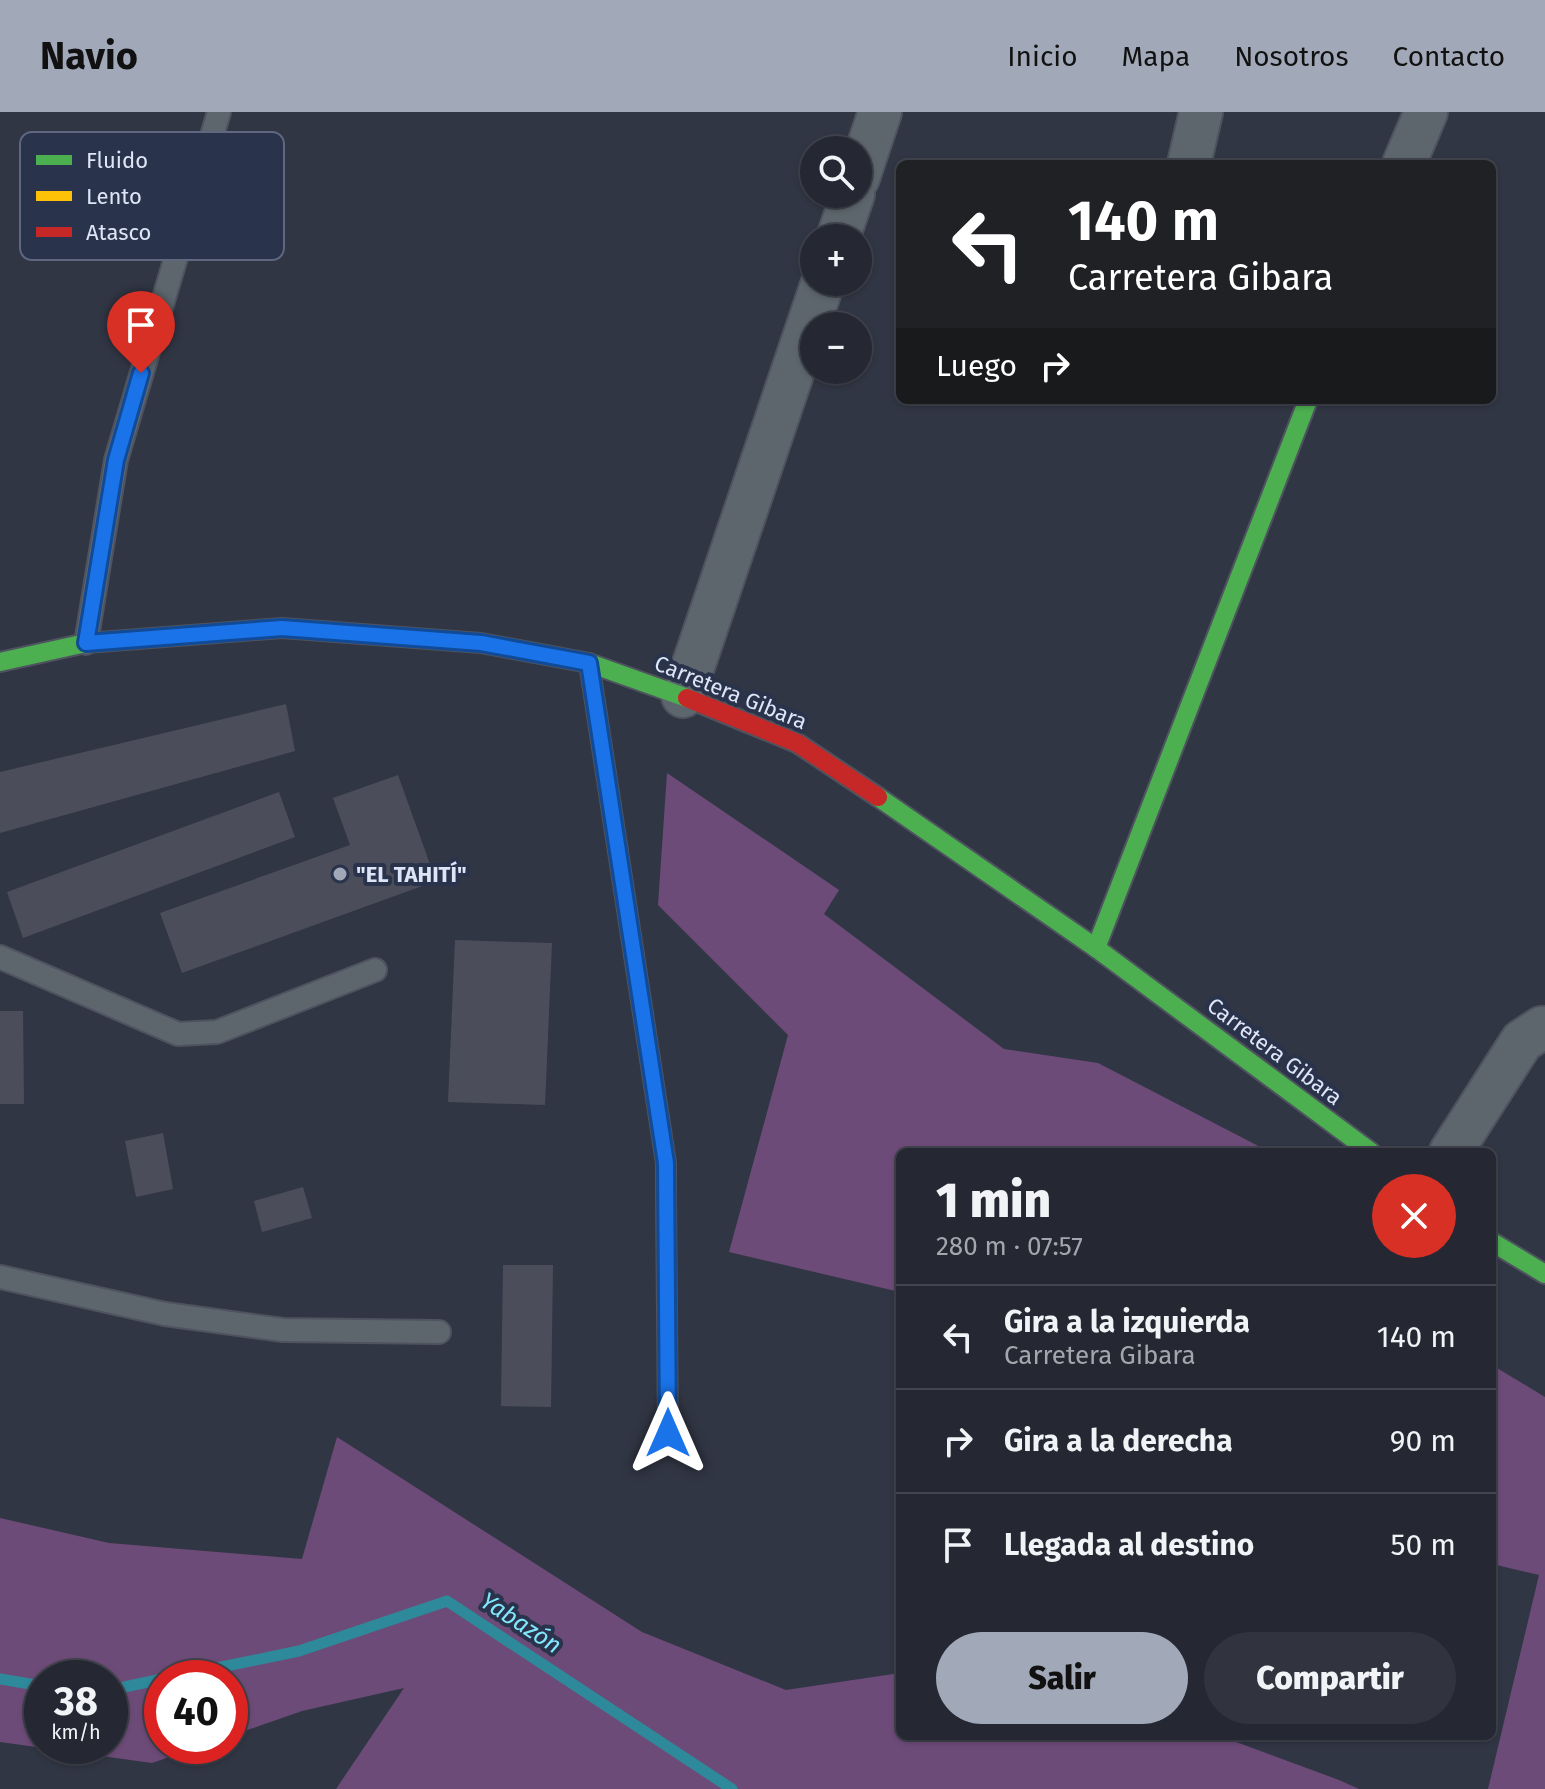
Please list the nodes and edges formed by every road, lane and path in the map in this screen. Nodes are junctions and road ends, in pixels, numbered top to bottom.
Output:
1 (219, 112) edge
2 (880, 112) edge
3 (1201, 112) edge
4 (1426, 112) edge
5 (213, 132) edge
6 (872, 136) edge
7 (1190, 160) edge
8 (1406, 160) edge
9 (175, 260) edge
10 (818, 296) edge
11 (1306, 404) edge
12 (86, 643) junction
13 (0, 662) edge
14 (589, 663) junction
15 (683, 696) junction
16 (1096, 948) junction
17 (0, 957) edge
18 (375, 970) dead end
19 (1545, 1028) edge
20 (1366, 1148) edge
21 (1454, 1148) edge
22 (1496, 1245) edge
23 (1545, 1274) edge
24 (0, 1277) edge
25 (439, 1332) dead end
26 (668, 1433) dead end

1 - 5 lane
2 - 6 street
3 - 7 street
4 - 8 street
9 - 12 lane
10 - 15 street
11 - 16 main road
12 - 13 main road, Carretera Gibara
12 - 14 main road, Carretera Gibara
14 - 15 main road, Carretera Gibara
14 - 26 main road
15 - 16 main road, Carretera Gibara
16 - 20 main road, Carretera Gibara
17 - 18 lane
19 - 21 street
22 - 23 main road
24 - 25 lane

